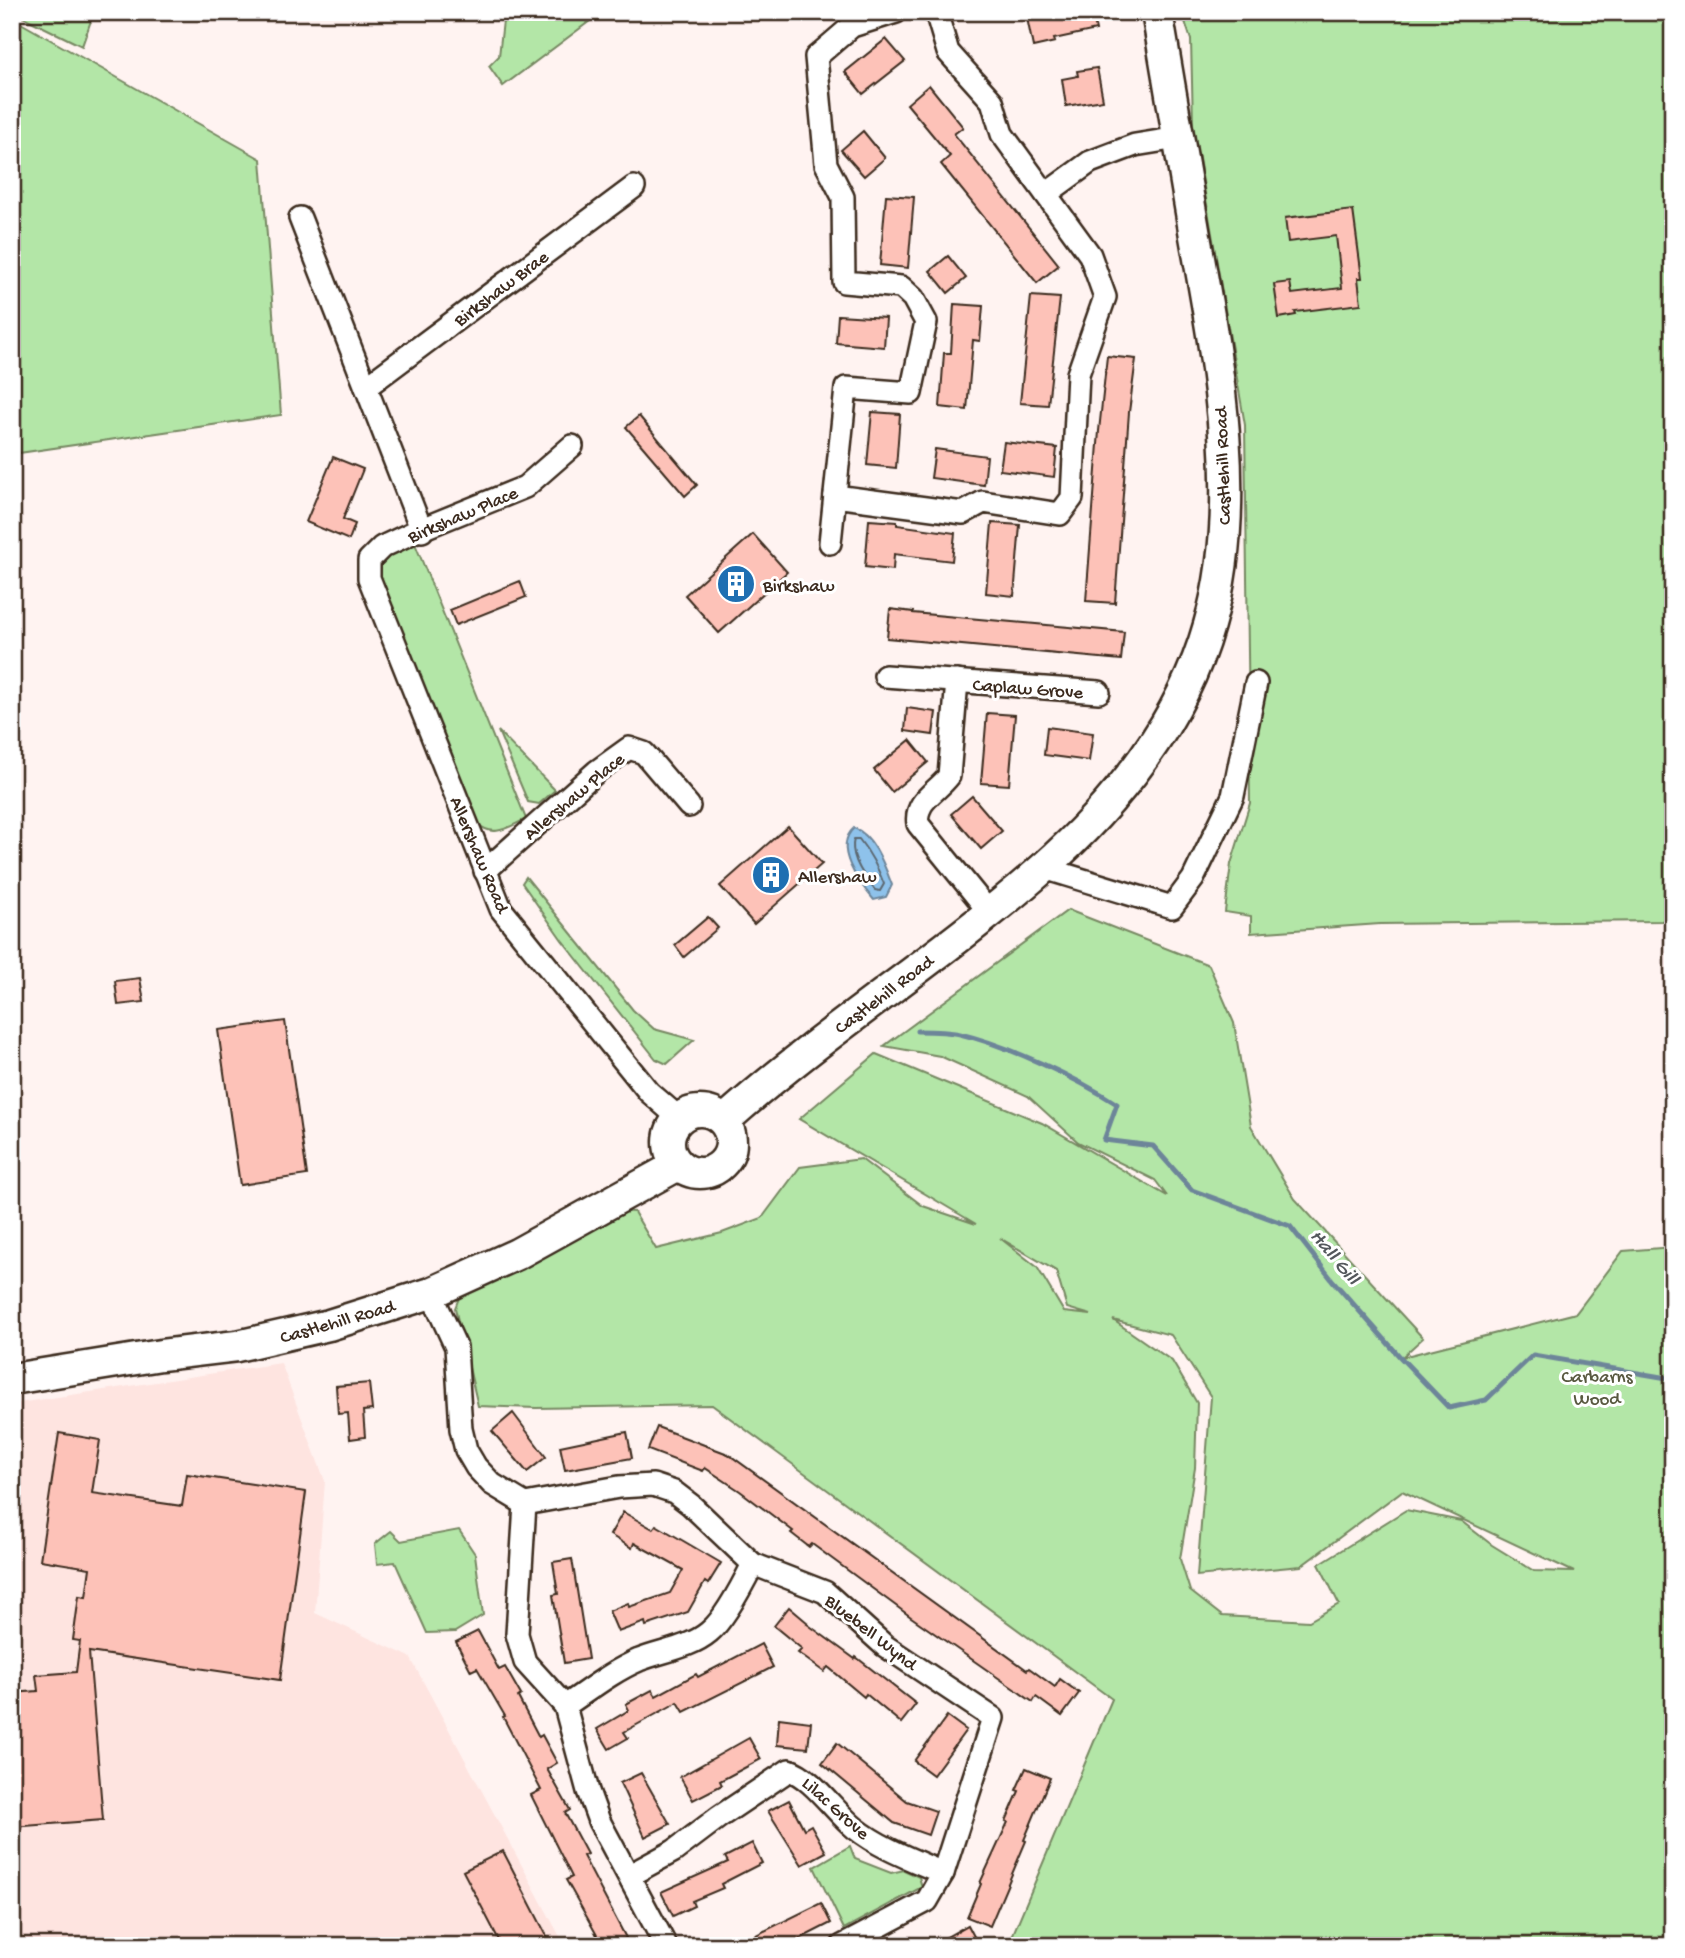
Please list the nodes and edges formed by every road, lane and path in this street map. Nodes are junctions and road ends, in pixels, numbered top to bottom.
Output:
1 (896, 12) edge
2 (936, 12) edge
3 (1157, 12) edge
4 (1178, 138) junction
5 (634, 187) dead end
6 (1046, 194) junction
7 (300, 218) dead end
8 (366, 387) junction
9 (572, 446) dead end
10 (835, 496) junction
11 (422, 531) junction
12 (830, 543) dead end
13 (382, 547) joint
14 (885, 676) dead end
15 (957, 681) junction
16 (1256, 684) dead end
17 (1099, 692) dead end
18 (689, 806) dead end
19 (1044, 868) junction
20 (485, 871) junction
21 (990, 912) junction
22 (724, 1121) junction
23 (675, 1141) junction
24 (432, 1293) junction
25 (12, 1379) edge
26 (525, 1504) junction
27 (753, 1564) junction
28 (565, 1706) junction
29 (943, 1873) junction
30 (630, 1875) junction
31 (666, 1946) edge
32 (842, 1946) edge

1 - 10 street
2 - 6 street
3 - 4 main road, Castlehill Road
4 - 6 street
4 - 19 main road, Castlehill Road
5 - 8 street, Birkshaw Brae
6 - 10 street
7 - 8 street
8 - 11 street
9 - 11 street, Birkshaw Place
10 - 12 street
11 - 13 street, Birkshaw Place
13 - 20 street, Allershaw Road
14 - 15 street, Caplaw Grove
15 - 17 street, Caplaw Grove
15 - 21 street, Caplaw Grove
16 - 19 street
18 - 20 street, Allershaw Place
19 - 21 main road, Castlehill Road
20 - 23 street, Allershaw Road
21 - 22 main road, Castlehill Road
22 - 23 main road
22 - 23 main road
23 - 24 main road, Castlehill Road
24 - 25 main road, Castlehill Road
24 - 26 street
26 - 27 street, Bluebell Wynd
26 - 28 street
27 - 28 street
27 - 29 street, Bluebell Wynd
28 - 30 street
29 - 30 street, Lilac Grove
29 - 32 street, Bluebell Wynd
30 - 31 street

